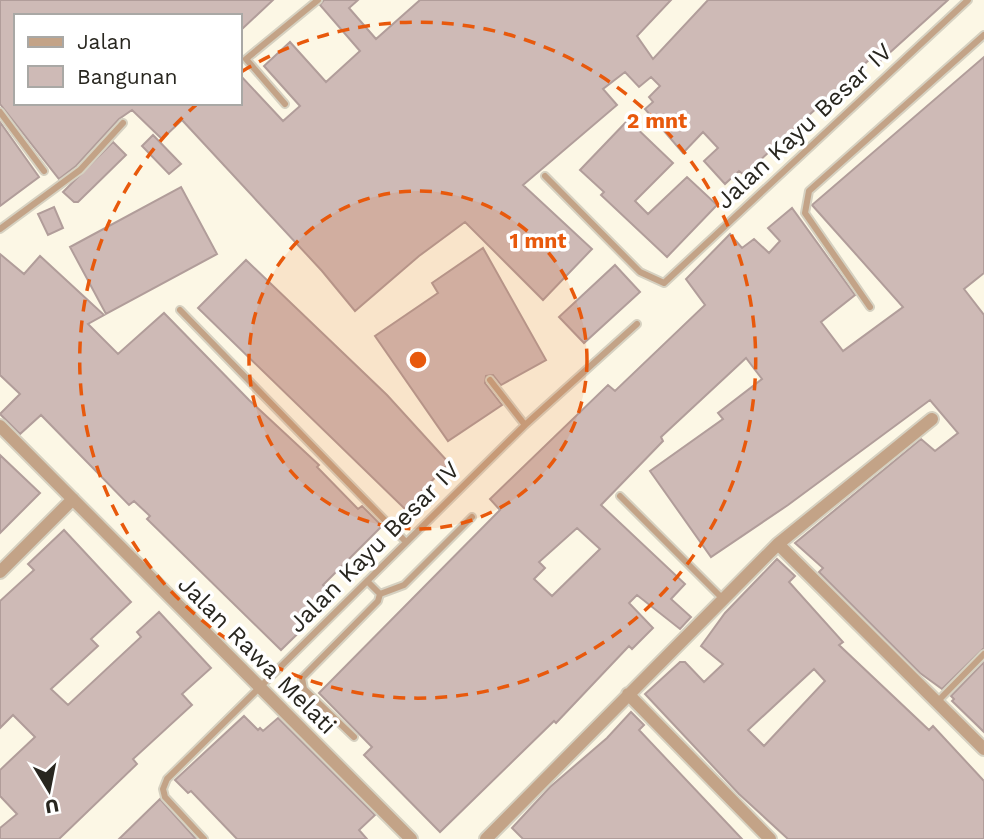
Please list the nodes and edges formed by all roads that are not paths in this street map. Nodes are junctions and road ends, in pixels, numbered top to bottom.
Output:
1 (318, 0) edge
2 (968, 0) edge
3 (984, 35) edge
4 (285, 104) dead end
5 (0, 112) edge
6 (123, 123) dead end
7 (44, 170) dead end
8 (545, 176) dead end
9 (0, 229) edge
10 (870, 307) dead end
11 (180, 310) dead end
12 (638, 324) dead end
13 (490, 380) dead end
14 (932, 419) dead end
15 (525, 425) junction
16 (0, 426) edge
17 (620, 496) dead end
18 (73, 499) junction
19 (471, 517) dead end
20 (406, 542) junction
21 (779, 544) junction
22 (0, 572) edge
23 (367, 581) junction
24 (380, 594) junction
25 (722, 598) junction
26 (984, 654) edge
27 (259, 687) junction
28 (628, 694) junction
29 (937, 702) junction
30 (354, 737) dead end
31 (984, 749) edge
32 (204, 839) edge
33 (411, 839) edge
34 (486, 839) edge
35 (771, 839) edge

1 - 4 lane
2 - 8 lane, Jalan Kayu Besar IV
3 - 10 lane
5 - 7 lane
6 - 9 lane
11 - 20 lane
12 - 15 lane, Jalan Kayu Besar IV
13 - 15 lane
14 - 21 street
15 - 20 lane, Jalan Kayu Besar IV
16 - 18 street, Jalan Rawa Melati
17 - 25 lane
18 - 22 street
18 - 27 street, Jalan Rawa Melati
19 - 24 lane
20 - 23 lane, Jalan Kayu Besar IV
21 - 25 street
21 - 29 street
23 - 24 lane
23 - 27 lane, Jalan Kayu Besar IV
24 - 30 lane
25 - 28 street
26 - 29 lane
27 - 32 lane, Jalan Kayu Besar IV
27 - 33 street, Jalan Rawa Melati
28 - 34 street
28 - 35 street
29 - 31 street

